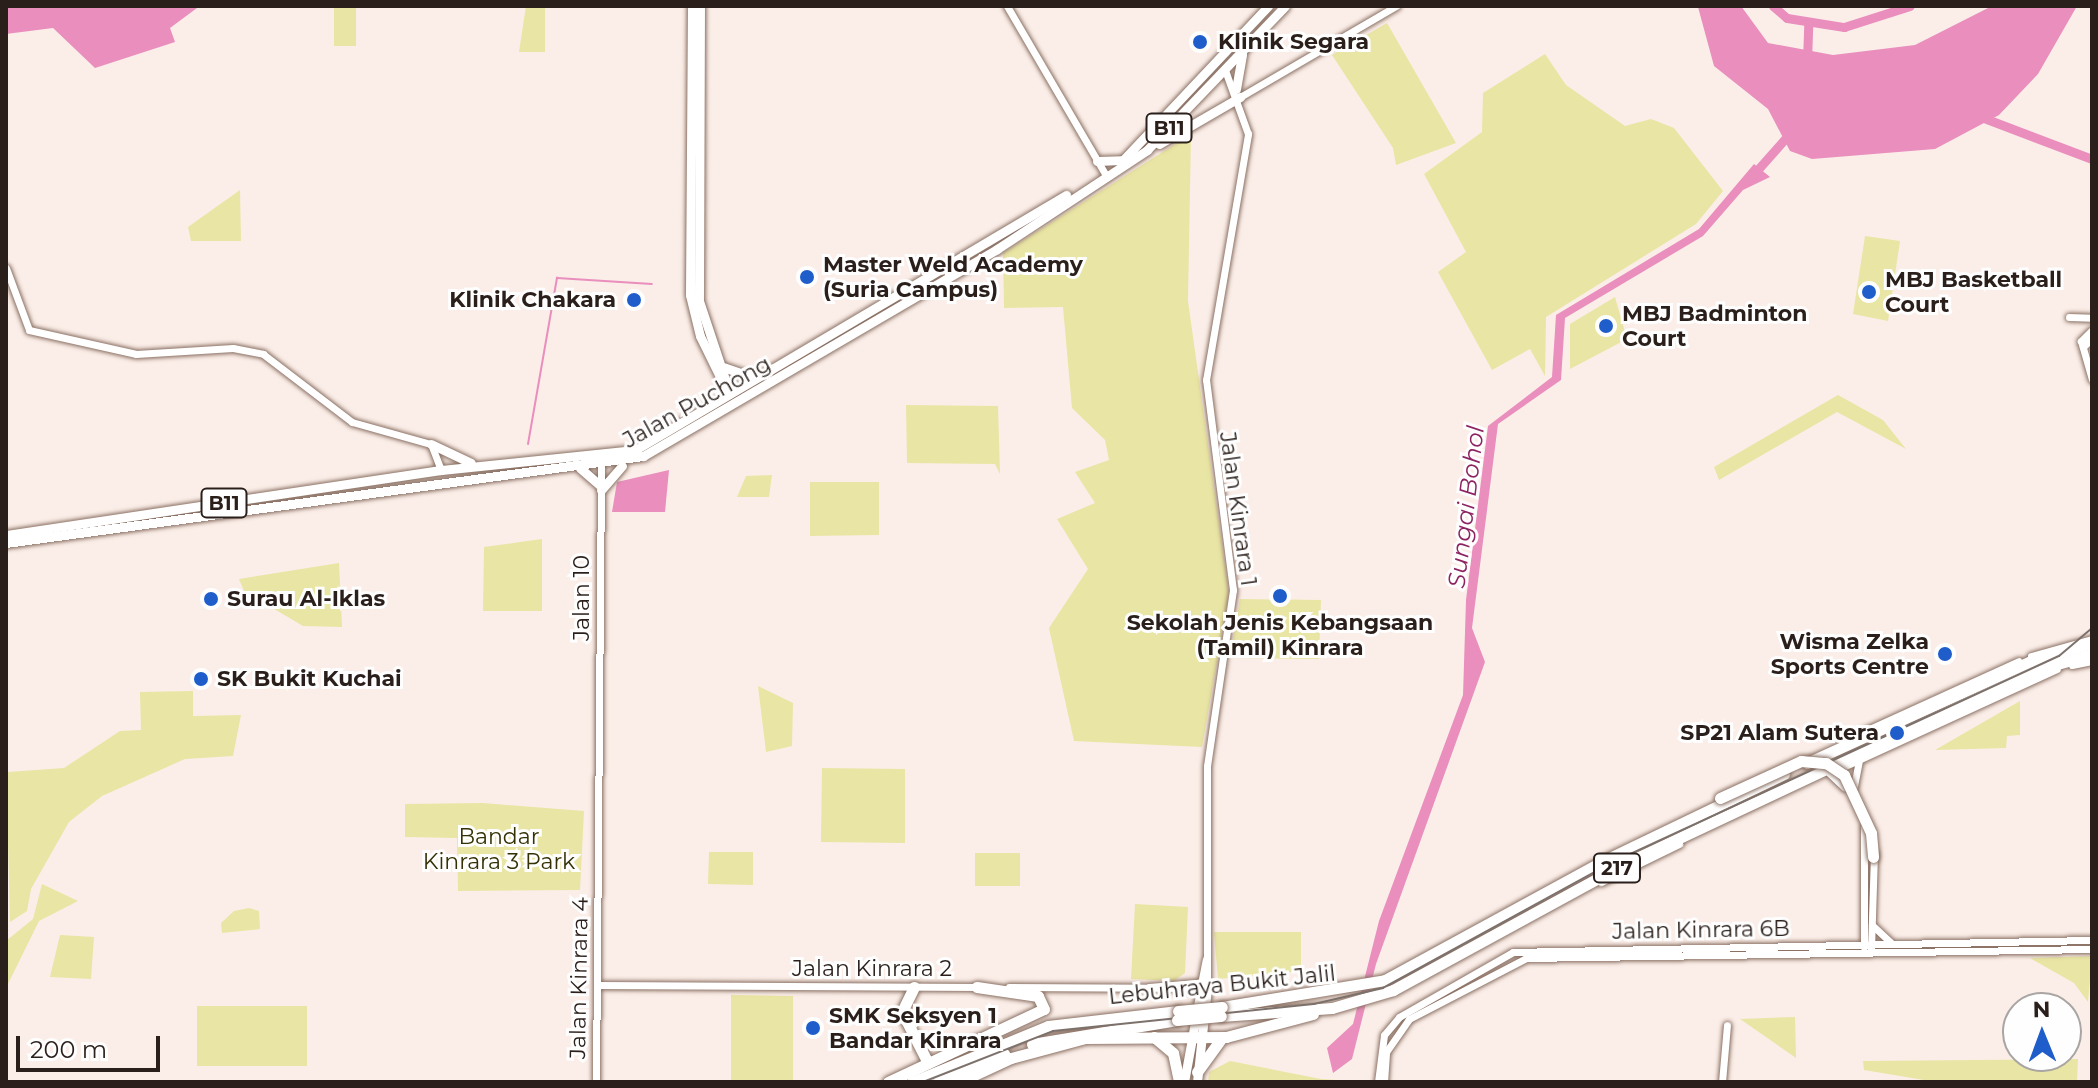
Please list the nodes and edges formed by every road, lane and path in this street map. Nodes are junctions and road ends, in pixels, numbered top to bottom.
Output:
1 (692, 6) edge
2 (700, 6) edge
3 (1007, 6) edge
4 (1268, 6) edge
5 (1285, 6) edge
6 (1396, 6) edge
7 (1258, 17) junction
8 (692, 35) junction
9 (1243, 51) junction
10 (699, 61) junction
11 (1225, 70) junction
12 (1238, 93) junction
13 (1142, 150) junction
14 (1122, 160) junction
15 (1097, 161) junction
16 (1105, 175) junction
17 (6, 268) edge
18 (2069, 317) dead end
19 (2092, 318) edge
20 (2092, 330) edge
21 (2092, 338) edge
22 (2082, 344) junction
23 (716, 366) junction
24 (2091, 374) edge
25 (759, 375) junction
26 (770, 384) junction
27 (728, 393) junction
28 (698, 411) junction
29 (700, 424) junction
30 (431, 444) junction
31 (635, 450) junction
32 (564, 456) junction
33 (628, 462) junction
34 (487, 465) junction
35 (601, 466) junction
36 (570, 467) junction
37 (441, 470) junction
38 (466, 478) junction
39 (422, 483) junction
40 (601, 488) junction
41 (6, 535) edge
42 (6, 543) edge
43 (2092, 641) edge
44 (2092, 654) edge
45 (2092, 661) edge
46 (599, 730) joint
47 (1861, 759) junction
48 (1829, 773) junction
49 (1694, 818) junction
50 (1873, 857) junction
51 (1868, 925) junction
52 (2092, 940) edge
53 (1484, 941) junction
54 (1896, 944) junction
55 (1844, 945) junction
56 (1867, 949) junction
57 (2092, 949) edge
58 (1725, 951) junction
59 (597, 985) junction
60 (1204, 985) junction
61 (914, 987) junction
62 (977, 987) junction
63 (1351, 997) junction
64 (1332, 1008) junction
65 (1222, 1012) junction
66 (1727, 1025) dead end
67 (1050, 1032) junction
68 (994, 1033) junction
69 (1148, 1035) junction
70 (1195, 1037) junction
71 (1226, 1037) junction
72 (1011, 1058) junction
73 (928, 1063) junction
74 (1197, 1077) edge
75 (596, 1082) edge
76 (888, 1082) edge
77 (912, 1082) edge
78 (938, 1082) edge
79 (959, 1082) edge
80 (1182, 1082) edge
81 (1378, 1082) edge
82 (1384, 1082) edge
83 (1722, 1082) edge

1 - 8 main road
2 - 8 main road
2 - 10 main road
3 - 15 street
4 - 7 main road, Jalan Puchong / B11
5 - 9 main road, Jalan Puchong / B11
6 - 12 street
7 - 11 main road
7 - 13 main road, Jalan Puchong / B11
8 - 10 main road
8 - 23 main road
9 - 11 main road, Jalan Puchong / B11
9 - 12 main road
10 - 23 main road
11 - 12 street, Jalan Kinrara 1
11 - 13 main road, Jalan Puchong / B11
12 - 13 main road
12 - 60 street, Jalan Kinrara 1
13 - 14 main road, Jalan Puchong / B11
13 - 16 main road, Jalan Puchong / B11
14 - 15 main road
14 - 16 main road, Jalan Puchong / B11
15 - 16 street
16 - 25 main road, Jalan Puchong / B11
16 - 26 main road, Jalan Puchong / B11
17 - 30 street
18 - 19 street
20 - 22 street
21 - 22 street
22 - 24 street
23 - 25 main road
23 - 27 main road
23 - 28 main road
25 - 27 main road, Jalan Puchong / B11
26 - 27 main road
26 - 29 main road, Jalan Puchong / B11
27 - 28 main road, Jalan Puchong / B11
27 - 29 main road
28 - 31 main road, Jalan Puchong / B11
29 - 33 main road, Jalan Puchong / B11
30 - 34 main road
30 - 37 street
31 - 32 main road, Jalan Puchong / B11
31 - 35 main road
32 - 34 main road, Jalan Puchong / B11
32 - 35 main road
33 - 35 main road, Jalan Puchong / B11
33 - 40 main road
34 - 37 main road, Jalan Puchong / B11
35 - 36 main road, Jalan Puchong / B11
35 - 40 street, Jalan 10
36 - 38 main road, Jalan Puchong / B11
36 - 40 main road
37 - 38 main road
37 - 39 main road
37 - 41 main road, Jalan Puchong / B11
38 - 39 main road, Jalan Puchong / B11
39 - 42 main road, Jalan Puchong / B11
40 - 46 street, Jalan 10
43 - 49 highway, Lebuhraya Bukit Jalil / 217
44 - 53 highway, Lebuhraya Bukit Jalil / 217
45 - 47 street
46 - 59 street, Jalan Kinrara 4
47 - 48 street
47 - 50 street
48 - 51 street
48 - 53 street
49 - 50 highway, bridge
49 - 63 highway, Lebuhraya Bukit Jalil / 217
50 - 51 street
51 - 54 street
51 - 55 street
51 - 56 street
52 - 54 street, Jalan Kinrara 6B
53 - 63 highway, Lebuhraya Bukit Jalil / 217
54 - 56 street, Jalan Kinrara 6B
55 - 56 street, Jalan Kinrara 6B
55 - 58 street, Jalan Kinrara 6B
56 - 57 street, Jalan Kinrara 6B
56 - 58 street, Jalan Kinrara 6B
58 - 81 street, Jalan Kinrara 6B
58 - 82 street, Jalan Kinrara 6B
59 - 61 street, Jalan Kinrara 2
59 - 75 street, Jalan Kinrara 4
60 - 62 street, Jalan Kinrara 2
60 - 70 main road
61 - 62 street, Jalan Kinrara 2
61 - 73 highway
62 - 68 highway
63 - 64 highway, Lebuhraya Bukit Jalil / 217
63 - 65 highway, Lebuhraya Bukit Jalil / 217
64 - 65 highway, Lebuhraya Bukit Jalil / 217
64 - 71 highway
65 - 67 highway, Lebuhraya Bukit Jalil / 217, bridge
66 - 83 street
67 - 68 highway
67 - 72 highway
67 - 77 highway, Lebuhraya Bukit Jalil / 217
67 - 78 highway, Lebuhraya Bukit Jalil / 217
68 - 73 highway
69 - 70 highway
69 - 72 highway
69 - 80 highway
70 - 71 highway
70 - 74 main road
70 - 80 main road
71 - 74 highway
72 - 79 highway
73 - 76 highway

